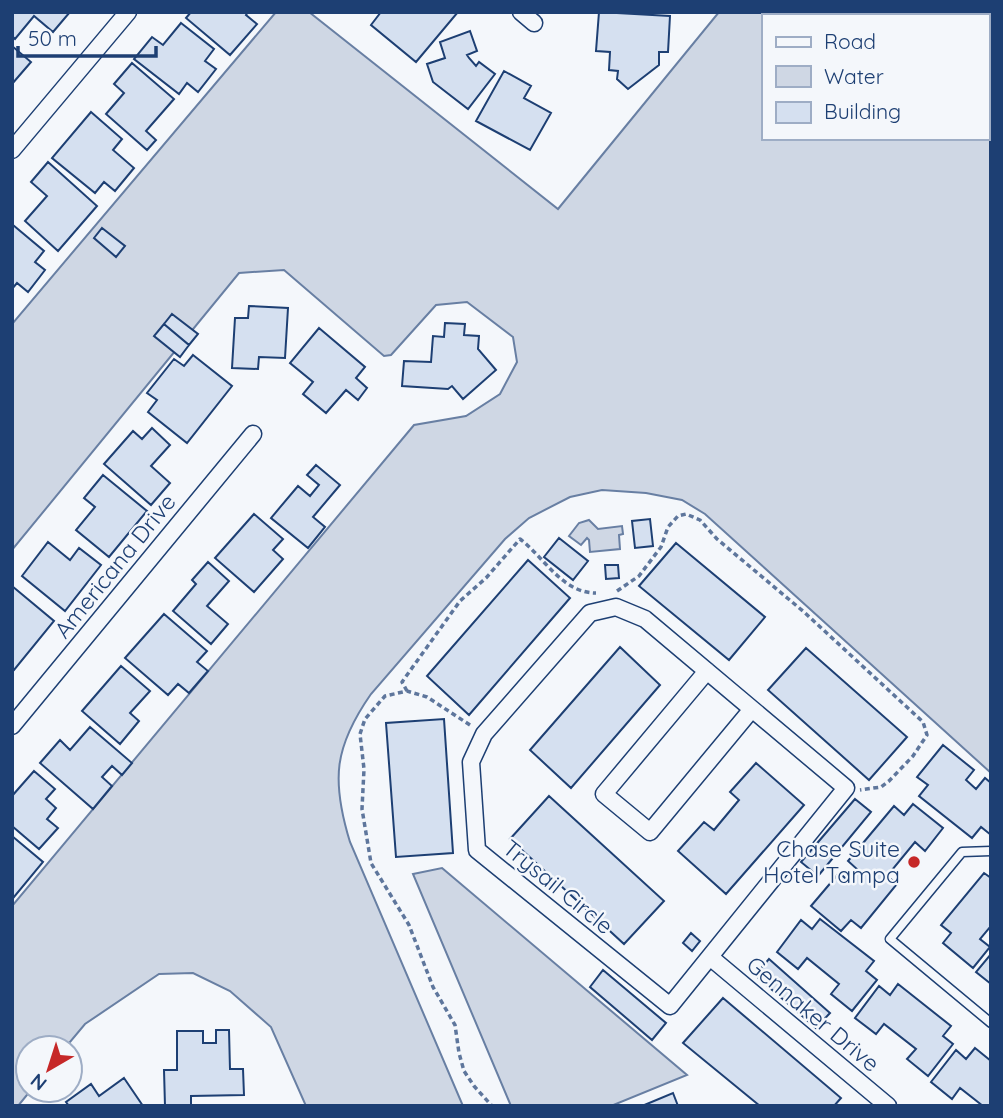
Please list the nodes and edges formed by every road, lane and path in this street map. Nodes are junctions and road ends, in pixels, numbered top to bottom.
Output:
1 (128, 12) edge
2 (521, 12) edge
3 (534, 23) dead end
4 (12, 150) edge
5 (253, 434) dead end
6 (603, 593) dead end
7 (610, 593) dead end
8 (707, 671) junction
9 (407, 691) junction
10 (752, 709) junction
11 (12, 726) edge
12 (484, 734) junction
13 (846, 788) junction
14 (991, 851) edge
15 (710, 957) junction
16 (991, 1023) edge
17 (492, 1106) edge
18 (888, 1106) edge

1 - 4 street
2 - 3 street
5 - 11 street, Americana Drive
6 - 9 path
7 - 13 path
8 - 10 street, Trysail Circle
8 - 10 street
8 - 12 street, Trysail Circle
9 - 12 path
9 - 17 path
10 - 13 street, Trysail Circle
12 - 15 street, Trysail Circle
13 - 15 street, Trysail Circle
14 - 16 lane
15 - 18 street, Gennaker Drive

